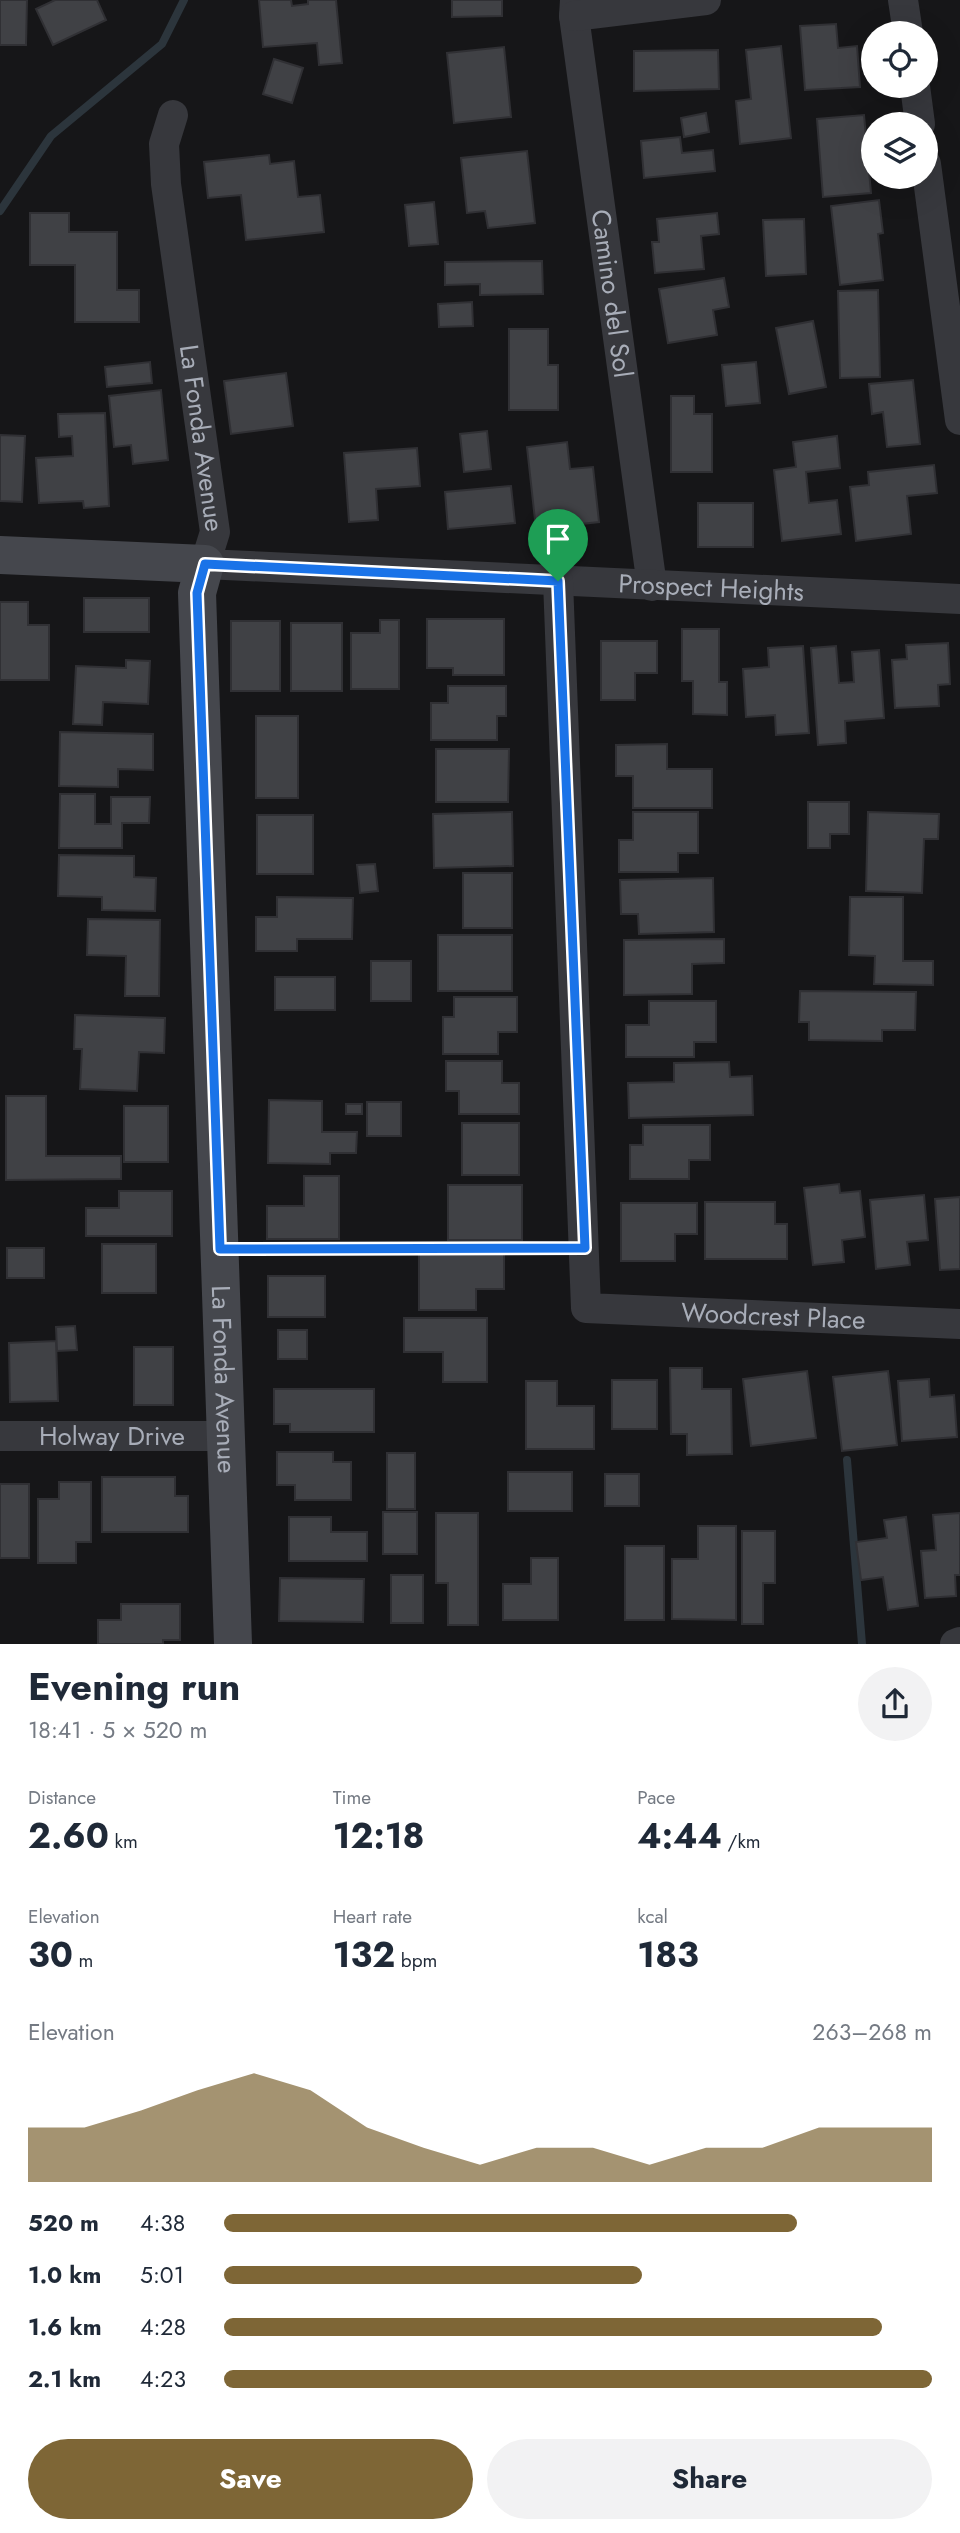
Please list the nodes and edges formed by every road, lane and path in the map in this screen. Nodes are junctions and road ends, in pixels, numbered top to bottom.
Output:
1 (706, 0) edge
2 (903, 0) edge
3 (575, 8) edge
4 (906, 21) edge
5 (173, 115) dead end
6 (929, 189) edge
7 (960, 420) edge
8 (0, 555) edge
9 (205, 564) junction
10 (558, 581) junction
11 (652, 586) junction
12 (960, 599) edge
13 (585, 1248) junction
14 (220, 1249) junction
15 (960, 1324) edge
16 (0, 1436) edge
17 (226, 1436) junction
18 (960, 1642) edge
19 (233, 1644) edge
20 (955, 1644) edge

1 - 3 street
2 - 4 street
3 - 11 street, Camino del Sol
5 - 9 street, La Fonda Avenue
6 - 7 street
8 - 9 street, Prospect Heights
9 - 10 street, Prospect Heights
9 - 14 street, La Fonda Avenue
10 - 11 street, Prospect Heights
10 - 13 street
11 - 12 street, Prospect Heights
13 - 14 path
13 - 15 street, Woodcrest Place
14 - 17 street, La Fonda Avenue
16 - 17 street, Holway Drive
17 - 19 street, La Fonda Avenue
18 - 20 street

